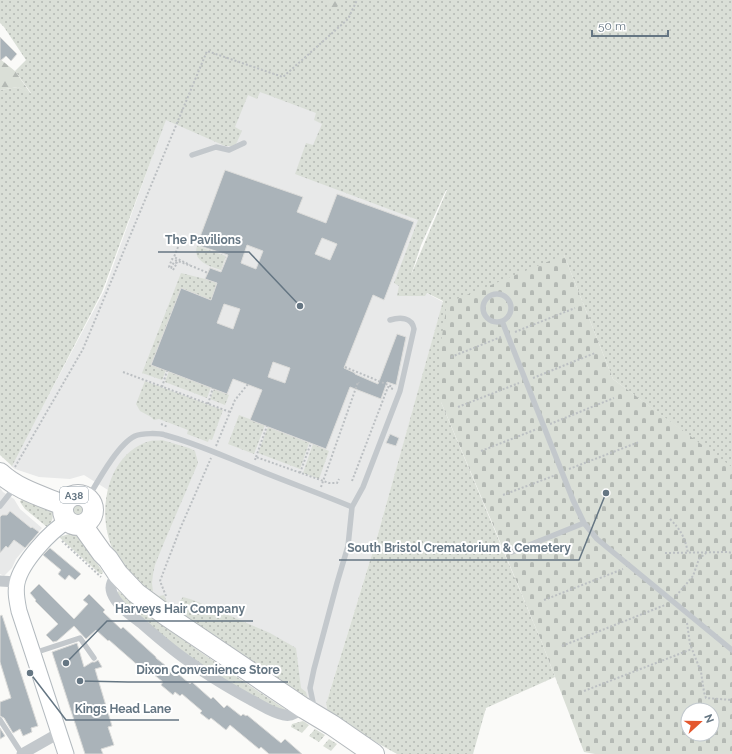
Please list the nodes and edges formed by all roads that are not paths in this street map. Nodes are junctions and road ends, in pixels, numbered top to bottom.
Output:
1 (244, 143) dead end
2 (192, 155) dead end
3 (390, 320) dead end
4 (502, 321) junction
5 (13, 482) edge
6 (0, 506) edge
7 (352, 507) junction
8 (73, 513) junction
9 (584, 523) junction
10 (512, 552) dead end
11 (0, 581) edge
12 (17, 582) junction
13 (732, 650) edge
14 (33, 654) junction
15 (94, 658) dead end
16 (309, 712) junction
17 (0, 720) edge
18 (59, 733) junction
19 (22, 754) edge
20 (66, 754) edge
21 (374, 754) edge

1 - 2 lane
3 - 7 lane
4 - 4 lane
4 - 9 lane
5 - 6 lane
5 - 8 highway, A38
7 - 8 lane
7 - 16 lane
8 - 12 street
8 - 16 highway
9 - 10 lane
9 - 13 lane
11 - 12 street
12 - 14 street
14 - 15 lane
14 - 18 street
16 - 21 highway
17 - 19 lane
18 - 19 street
18 - 20 street

